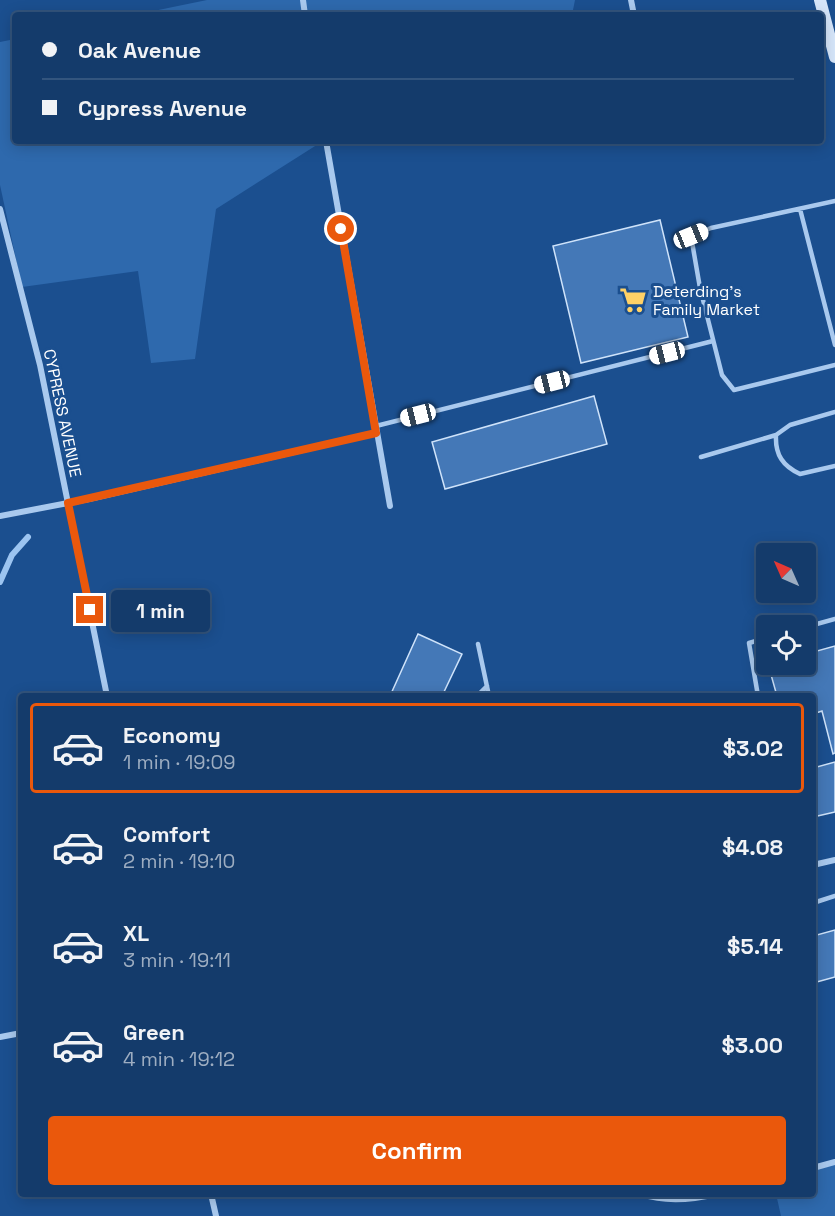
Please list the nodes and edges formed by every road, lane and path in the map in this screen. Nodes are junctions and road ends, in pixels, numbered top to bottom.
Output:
1 (824, 23) edge
2 (835, 57) edge
3 (327, 144) edge
4 (835, 201) edge
5 (0, 208) edge
6 (800, 209) junction
7 (713, 341) junction
8 (835, 345) edge
9 (835, 365) edge
10 (835, 412) edge
11 (375, 430) junction
12 (776, 435) junction
13 (701, 457) dead end
14 (835, 466) edge
15 (68, 503) junction
16 (390, 506) dead end
17 (0, 516) edge
18 (835, 619) edge
19 (816, 624) edge
20 (756, 641) edge
21 (478, 644) dead end
22 (487, 686) junction
23 (106, 693) edge
24 (480, 693) edge
25 (488, 693) edge
26 (757, 693) edge
27 (835, 860) edge
28 (816, 864) edge
29 (835, 896) edge
30 (816, 902) edge
31 (18, 1033) edge
32 (0, 1037) edge
33 (835, 1162) edge
34 (816, 1167) edge
35 (212, 1197) edge
36 (649, 1197) edge
37 (704, 1197) edge
38 (216, 1216) edge

1 - 2 main road
3 - 11 street
4 - 6 lane
5 - 15 street, CYPRESS AVENUE
6 - 7 lane
6 - 8 lane
7 - 9 lane
7 - 11 lane
10 - 12 lane
11 - 15 street
11 - 16 street
12 - 13 lane
12 - 14 lane
15 - 17 street
15 - 23 street, CYPRESS AVENUE
18 - 19 lane
20 - 26 lane
21 - 22 lane
22 - 24 lane
22 - 25 lane
27 - 28 street
29 - 30 lane
31 - 32 street
33 - 34 street
35 - 38 street
36 - 37 street

